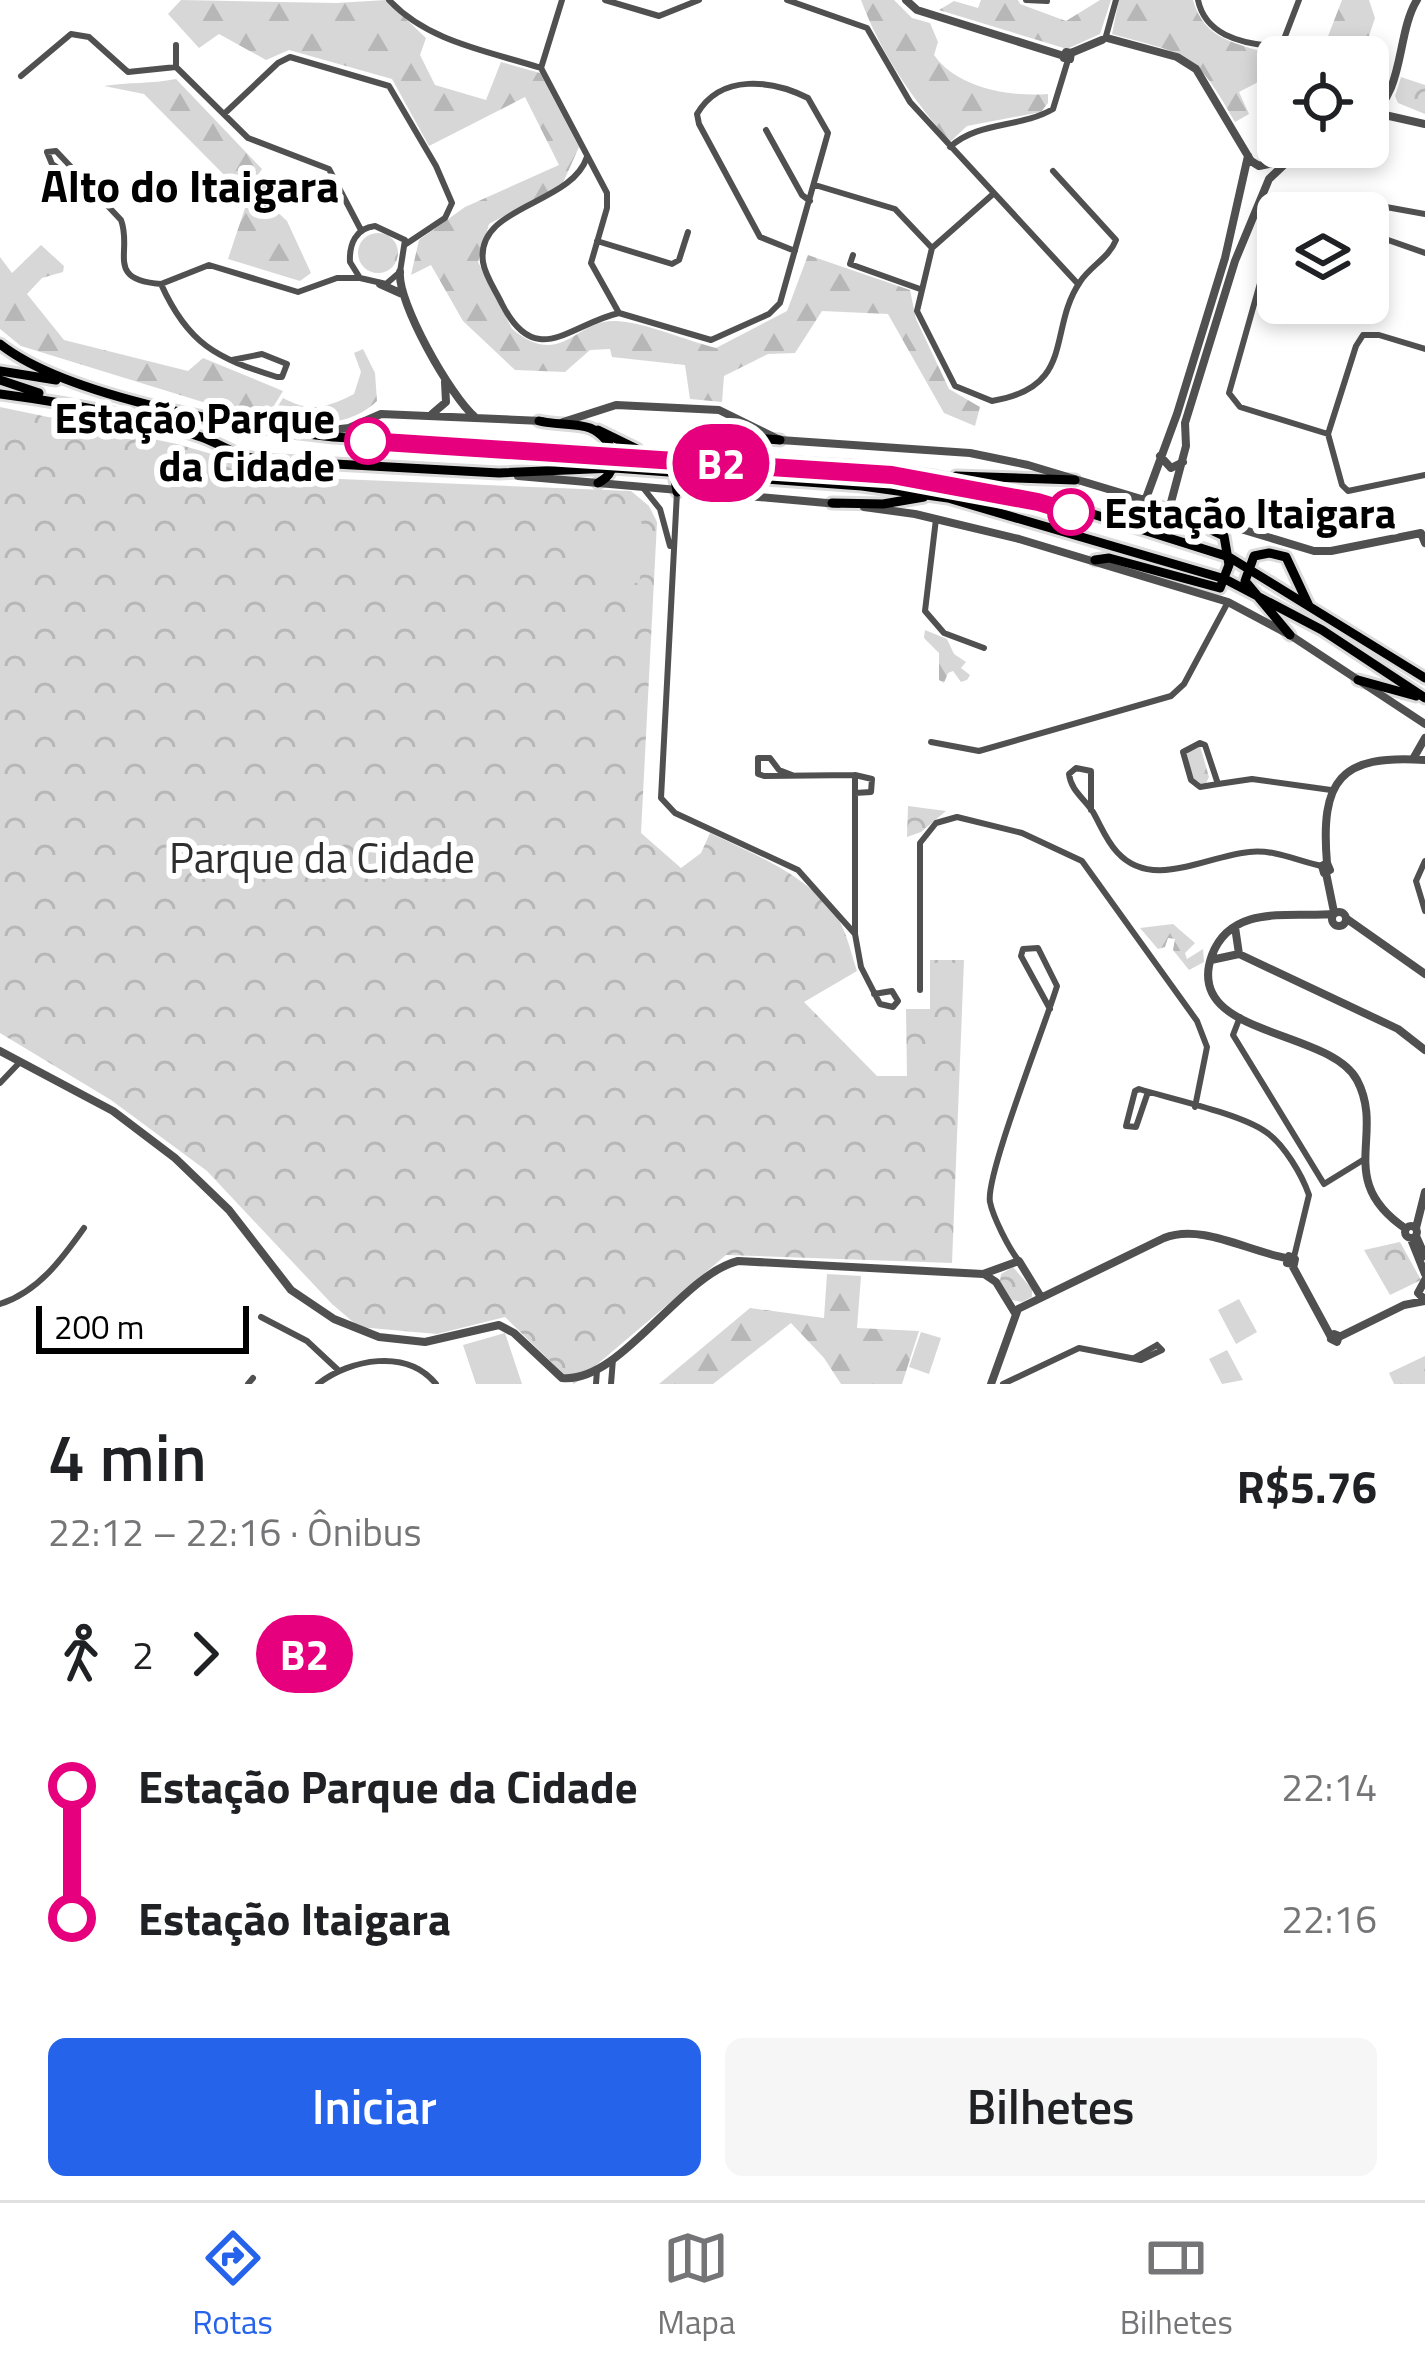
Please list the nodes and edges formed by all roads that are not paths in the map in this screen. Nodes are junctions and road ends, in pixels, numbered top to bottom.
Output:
1 (388, 0) edge
2 (562, 0) edge
3 (605, 0) edge
4 (699, 0) edge
5 (787, 0) edge
6 (906, 0) edge
7 (1026, 0) edge
8 (1116, 0) edge
9 (1198, 0) edge
10 (1299, 0) edge
11 (1417, 0) edge
12 (1047, 2) edge
13 (1105, 38) junction
14 (176, 45) dead end
15 (1067, 56) junction
16 (176, 67) junction
17 (541, 68) junction
18 (21, 76) dead end
19 (1389, 92) joint
20 (224, 114) junction
21 (1389, 117) edge
22 (1403, 118) junction
23 (1425, 124) edge
24 (766, 130) dead end
25 (950, 147) junction
26 (587, 155) junction
27 (1248, 156) junction
28 (1257, 164) edge
29 (584, 167) junction
30 (1257, 167) edge
31 (1261, 168) edge
32 (1280, 168) edge
33 (595, 169) junction
34 (1053, 171) dead end
35 (1245, 172) junction
36 (1269, 178) junction
37 (815, 185) junction
38 (94, 192) junction
39 (993, 194) junction
40 (810, 201) junction
41 (1389, 208) edge
42 (1425, 214) edge
43 (361, 230) junction
44 (688, 232) dead end
45 (1228, 238) junction
46 (1389, 240) edge
47 (597, 242) junction
48 (1245, 243) junction
49 (406, 244) junction
50 (932, 248) junction
51 (795, 250) junction
52 (1425, 253) edge
53 (349, 255) junction
54 (853, 255) dead end
55 (400, 272) junction
56 (360, 278) junction
57 (329, 280) junction
58 (160, 284) junction
59 (380, 284) junction
60 (1078, 284) junction
61 (920, 289) junction
62 (401, 294) junction
63 (1257, 294) edge
64 (610, 302) junction
65 (619, 313) junction
66 (603, 316) junction
67 (0, 344) edge
68 (1425, 349) edge
69 (232, 360) junction
70 (0, 371) edge
71 (444, 374) junction
72 (0, 380) edge
73 (85, 386) junction
74 (0, 394) edge
75 (430, 415) junction
76 (476, 418) junction
77 (539, 421) junction
78 (589, 428) junction
79 (289, 432) junction
80 (1328, 434) junction
81 (206, 438) junction
82 (780, 440) junction
83 (611, 451) junction
84 (646, 453) junction
85 (1160, 454) junction
86 (704, 456) junction
87 (1183, 462) junction
88 (614, 468) junction
89 (499, 473) junction
90 (674, 473) junction
91 (1425, 475) edge
92 (716, 476) junction
93 (933, 476) junction
94 (1075, 480) junction
95 (598, 483) junction
96 (641, 487) junction
97 (677, 492) junction
98 (948, 498) junction
99 (1149, 502) junction
100 (832, 503) junction
101 (1170, 506) junction
102 (936, 519) junction
103 (1424, 536) edge
104 (1279, 541) junction
105 (1229, 557) junction
106 (1286, 557) junction
107 (672, 558) junction
108 (1095, 560) junction
109 (1248, 566) junction
110 (1225, 579) junction
111 (1249, 590) junction
112 (1228, 602) junction
113 (1309, 606) junction
114 (1290, 635) junction
115 (984, 649) dead end
116 (1424, 675) edge
117 (1358, 680) junction
118 (1425, 698) edge
119 (1425, 724) edge
120 (1425, 738) edge
121 (932, 742) dead end
122 (1413, 759) junction
123 (1425, 760) edge
124 (792, 775) junction
125 (855, 775) junction
126 (1218, 784) junction
127 (1333, 787) junction
128 (855, 793) junction
129 (1091, 810) junction
130 (1425, 861) edge
131 (1324, 868) junction
132 (1425, 911) edge
133 (1339, 919) junction
134 (1235, 927) junction
135 (855, 934) junction
136 (1239, 954) junction
137 (1210, 960) junction
138 (1425, 965) edge
139 (1412, 966) junction
140 (1425, 974) edge
141 (920, 990) dead end
142 (874, 994) dead end
143 (1050, 1009) junction
144 (1240, 1017) junction
145 (1425, 1050) edge
146 (0, 1051) edge
147 (20, 1062) junction
148 (0, 1083) edge
149 (1148, 1092) junction
150 (1195, 1107) junction
151 (1364, 1160) junction
152 (1425, 1192) edge
153 (84, 1228) dead end
154 (1412, 1233) junction
155 (1425, 1256) edge
156 (1291, 1260) junction
157 (1014, 1262) junction
158 (998, 1270) junction
159 (983, 1274) junction
160 (1423, 1281) edge
161 (996, 1282) junction
162 (1041, 1297) junction
163 (1425, 1300) edge
164 (0, 1304) edge
165 (1403, 1306) junction
166 (1016, 1314) junction
167 (261, 1317) dead end
168 (613, 1358) junction
169 (1132, 1359) dead end
170 (337, 1369) junction
171 (597, 1370) junction
172 (565, 1381) edge
173 (318, 1384) edge
174 (436, 1384) edge
175 (596, 1384) edge
176 (611, 1384) edge
177 (991, 1384) edge
178 (1003, 1384) edge

1 - 17 street
2 - 17 street
3 - 4 street
5 - 25 street
6 - 15 street
7 - 12 street
8 - 13 street
9 - 10 street
11 - 19 street
13 - 15 street
13 - 27 street
14 - 16 street
15 - 25 street
16 - 18 street
16 - 20 street
17 - 26 street
19 - 22 street
20 - 43 street
20 - 49 street
21 - 22 street
22 - 23 street
24 - 40 street
25 - 39 street
26 - 29 street
26 - 33 street
27 - 28 street
27 - 35 street
29 - 33 street
29 - 66 street
30 - 35 street
31 - 36 street
32 - 36 street
33 - 47 street
34 - 60 street
35 - 45 street
36 - 48 street
37 - 40 street
37 - 50 street
37 - 51 street
38 - 38 street
38 - 58 street
39 - 50 street
39 - 60 street
40 - 51 street
41 - 42 street
43 - 49 street
43 - 53 street
44 - 47 street
45 - 48 street
45 - 85 street
46 - 52 street
47 - 64 street
48 - 87 street
49 - 55 street
50 - 61 street
51 - 65 street
53 - 56 street
53 - 57 street
54 - 61 street
55 - 59 street
55 - 62 street
56 - 57 street
56 - 59 street
57 - 58 street
58 - 69 street
59 - 62 street
60 - 61 street
62 - 71 street
63 - 80 street
64 - 65 street
64 - 66 street
65 - 66 street
67 - 73 main road
68 - 80 street
69 - 69 street
70 - 73 main road
71 - 75 street
71 - 76 street
72 - 81 main road
73 - 79 main road
74 - 81 main road
75 - 76 street
75 - 79 street
76 - 77 street
77 - 78 main road
77 - 82 street
78 - 83 main road
78 - 84 main road
79 - 83 main road
80 - 91 street
81 - 89 main road
82 - 86 main road
82 - 94 street
83 - 84 main road
83 - 88 main road
84 - 86 main road
84 - 90 main road
85 - 87 street
85 - 99 street
86 - 92 main road
86 - 93 main road
87 - 101 street
88 - 89 main road
88 - 90 main road
88 - 95 main road
89 - 95 street
90 - 92 main road
90 - 97 main road
92 - 98 main road
93 - 94 main road
93 - 105 main road
94 - 99 street
95 - 96 street
96 - 97 street
96 - 107 street
97 - 100 street
97 - 107 street
98 - 100 main road
98 - 110 main road
99 - 101 street
99 - 105 main road
100 - 102 street
101 - 104 street
102 - 108 street
102 - 115 street
103 - 104 street
104 - 106 main road
105 - 109 main road
105 - 110 main road
106 - 109 main road
106 - 113 main road
107 - 135 street
108 - 110 main road
108 - 112 street
109 - 111 main road
109 - 113 main road
110 - 111 main road
111 - 114 main road
111 - 118 main road
112 - 114 street
112 - 121 street
113 - 116 main road
114 - 117 street
117 - 118 main road
117 - 119 street
120 - 122 street
122 - 123 street
122 - 127 street
124 - 124 street
124 - 125 street
125 - 128 street
125 - 128 street
126 - 126 street
126 - 127 street
127 - 131 street
128 - 135 street
129 - 129 street
129 - 131 street
130 - 132 street
131 - 133 street
133 - 134 street
133 - 139 street
134 - 136 street
134 - 137 street
135 - 142 street
136 - 137 street
136 - 145 street
137 - 144 street
138 - 139 street
139 - 140 street
141 - 150 street
143 - 143 street
143 - 157 street
144 - 151 street
144 - 151 street
146 - 147 street
147 - 148 street
147 - 172 street
149 - 149 street
149 - 150 street
150 - 156 street
151 - 154 street
152 - 154 street
153 - 164 street
154 - 155 street
154 - 160 street
156 - 162 street
156 - 165 street
157 - 158 street
157 - 162 street
158 - 159 street
158 - 161 street
159 - 161 street
159 - 168 street
160 - 163 street
160 - 165 street
161 - 166 street
162 - 166 street
163 - 165 street
166 - 177 street
167 - 170 street
168 - 171 street
168 - 176 street
169 - 178 street
170 - 173 street
170 - 174 street
171 - 172 street
171 - 175 street

